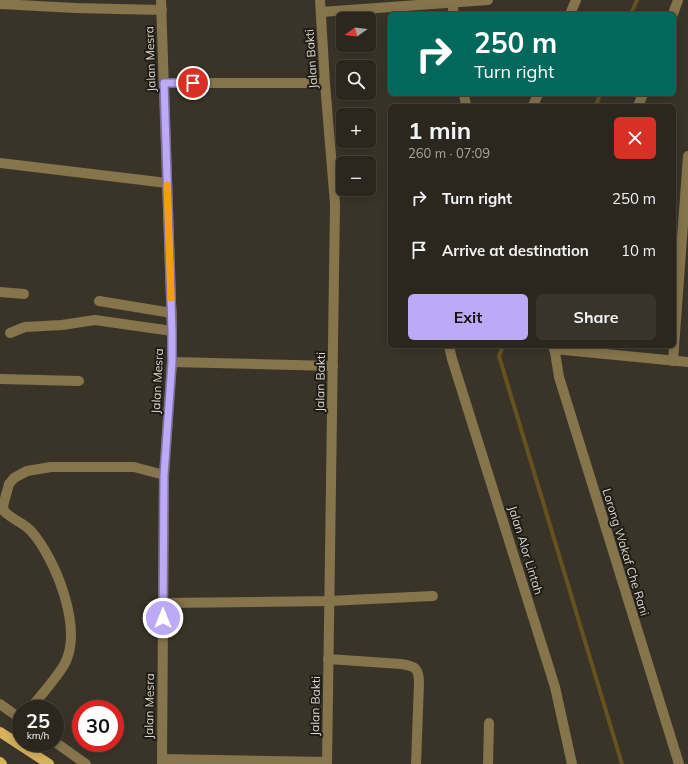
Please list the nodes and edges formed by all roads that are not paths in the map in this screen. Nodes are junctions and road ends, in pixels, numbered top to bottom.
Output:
1 (320, 0) edge
2 (488, 0) edge
3 (576, 0) edge
4 (678, 0) edge
5 (452, 3) junction
6 (0, 4) edge
7 (73, 4) edge
8 (161, 5) edge
9 (321, 12) junction
10 (454, 12) edge
11 (571, 12) edge
12 (674, 12) edge
13 (164, 83) junction
14 (325, 83) junction
15 (688, 156) edge
16 (0, 163) edge
17 (167, 183) junction
18 (0, 292) edge
19 (24, 294) dead end
20 (99, 301) dead end
21 (172, 313) junction
22 (676, 320) edge
23 (172, 331) junction
24 (10, 333) dead end
25 (449, 348) edge
26 (554, 348) edge
27 (674, 348) edge
28 (673, 361) junction
29 (172, 362) junction
30 (688, 362) edge
31 (333, 366) junction
32 (0, 379) edge
33 (79, 381) dead end
34 (164, 475) junction
35 (432, 596) dead end
36 (329, 601) junction
37 (163, 603) junction
38 (328, 659) junction
39 (37, 700) edge
40 (0, 704) edge
41 (12, 713) edge
42 (488, 723) dead end
43 (0, 732) edge
44 (64, 748) edge
45 (162, 762) edge
46 (327, 763) edge
47 (49, 764) edge
48 (86, 764) edge
49 (416, 764) edge
50 (488, 764) edge
51 (572, 764) edge
52 (679, 764) edge

1 - 9 street, Jalan Bakti
2 - 5 street
3 - 11 street
4 - 12 street
5 - 9 street
5 - 10 street
6 - 7 street
7 - 8 street
8 - 13 street, Jalan Mesra
9 - 14 street, Jalan Bakti
13 - 14 street
13 - 17 street, Jalan Mesra
14 - 31 street, Jalan Bakti
15 - 22 street
16 - 17 street
17 - 21 street, Jalan Mesra
18 - 19 street
20 - 21 street
21 - 23 street, Jalan Mesra
23 - 24 street
23 - 29 street, Jalan Mesra
25 - 51 street, Jalan Alor Lintah
26 - 28 street
26 - 52 street, Lorong Wakaf Che Rani
27 - 28 street
28 - 30 street
29 - 31 street
29 - 34 street, Jalan Mesra
31 - 36 street, Jalan Bakti
32 - 33 street
34 - 37 street, Jalan Mesra
34 - 39 street
35 - 36 street
36 - 37 street
36 - 38 street, Jalan Bakti
37 - 45 street, Jalan Mesra
38 - 46 street, Jalan Bakti
38 - 49 street
40 - 41 street
42 - 50 street
43 - 47 main road
44 - 48 street
45 - 46 street

